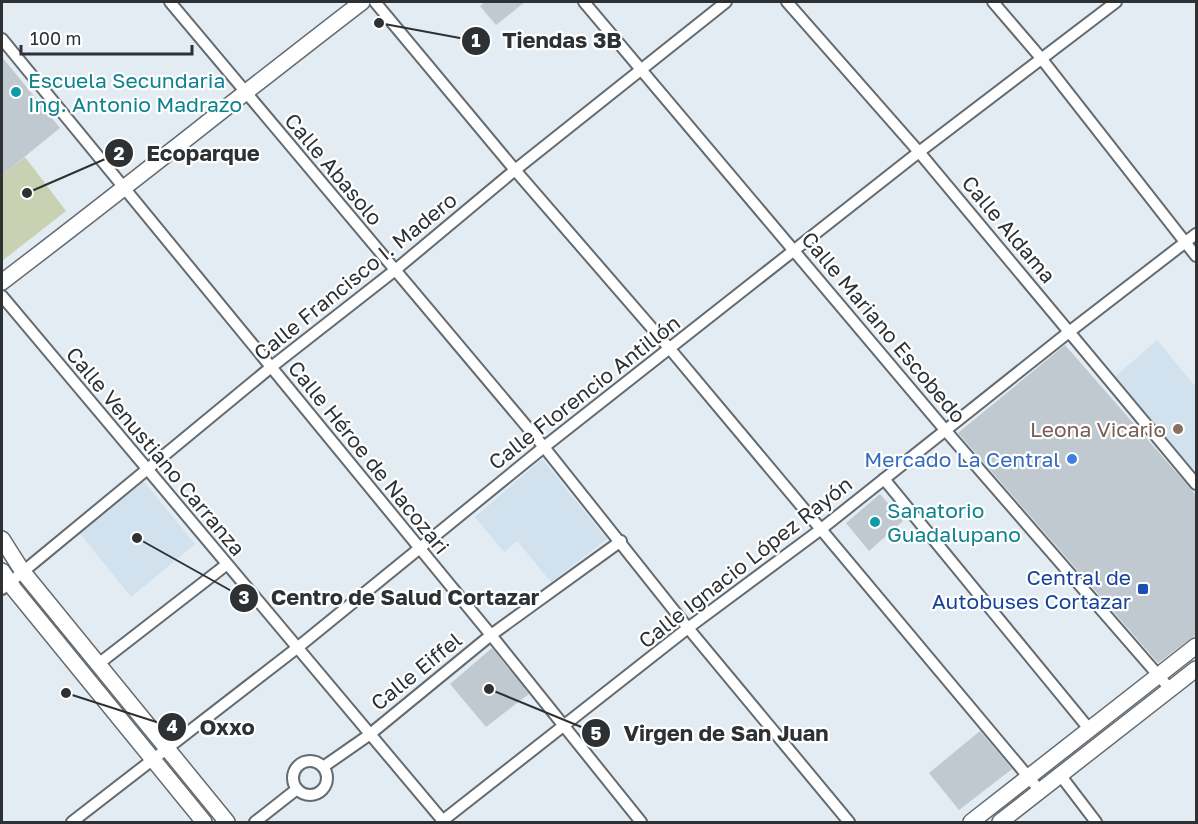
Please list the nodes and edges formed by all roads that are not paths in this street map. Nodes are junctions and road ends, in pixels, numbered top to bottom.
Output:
1 (170, 2) edge
2 (362, 2) edge
3 (375, 2) edge
4 (584, 2) edge
5 (726, 2) edge
6 (787, 2) edge
7 (993, 2) edge
8 (1116, 2) edge
9 (2, 39) edge
10 (1041, 58) junction
11 (641, 70) junction
12 (244, 92) junction
13 (919, 152) junction
14 (515, 170) junction
15 (124, 189) junction
16 (1197, 234) edge
17 (1185, 243) junction
18 (794, 251) junction
19 (1197, 256) edge
20 (394, 271) junction
21 (2, 282) edge
22 (2, 296) edge
23 (1069, 332) junction
24 (670, 349) junction
25 (270, 368) junction
26 (946, 431) junction
27 (544, 447) junction
28 (147, 471) junction
29 (884, 479) junction
30 (1197, 484) edge
31 (820, 530) junction
32 (2, 539) edge
33 (621, 541) junction
34 (418, 548) junction
35 (226, 565) junction
36 (23, 572) junction
37 (4, 581) edge
38 (688, 628) junction
39 (491, 635) junction
40 (1197, 646) edge
41 (297, 648) junction
42 (97, 664) junction
43 (1197, 669) edge
44 (1158, 675) junction
45 (1171, 690) junction
46 (564, 726) junction
47 (1090, 730) junction
48 (369, 735) junction
49 (166, 748) junction
50 (152, 759) junction
51 (323, 767) junction
52 (1061, 776) junction
53 (1030, 777) junction
54 (297, 789) junction
55 (1041, 792) junction
56 (72, 822) edge
57 (204, 822) edge
58 (227, 822) edge
59 (255, 822) edge
60 (442, 822) edge
61 (641, 822) edge
62 (849, 822) edge
63 (971, 822) edge
64 (1000, 822) edge
65 (1096, 822) edge

1 - 12 street, Calle Abasolo
2 - 12 main road
3 - 14 street
4 - 11 street, Calle Mariano Escobedo
5 - 11 street, Calle Francisco I. Madero
6 - 13 street, Calle Aldama
7 - 10 street
8 - 10 street, Calle Florencio Antillón
9 - 15 street, Calle Héroe de Nacozari
10 - 13 street, Calle Florencio Antillón
10 - 17 street
11 - 14 street, Calle Francisco I. Madero
11 - 18 street, Calle Mariano Escobedo
12 - 15 main road
12 - 20 street, Calle Abasolo
13 - 18 street, Calle Florencio Antillón
13 - 23 street, Calle Aldama
14 - 20 street, Calle Francisco I. Madero
14 - 24 street
15 - 21 main road
15 - 25 street, Calle Héroe de Nacozari
16 - 17 street, Calle Ignacio López Rayón
17 - 19 street
17 - 23 street, Calle Ignacio López Rayón
18 - 24 street, Calle Florencio Antillón
18 - 26 street, Calle Mariano Escobedo
20 - 25 street, Calle Francisco I. Madero
20 - 27 street, Calle Abasolo
22 - 28 street, Calle Venustiano Carranza
23 - 26 street, Calle Ignacio López Rayón
23 - 30 street, Calle Aldama
24 - 27 street, Calle Florencio Antillón
24 - 31 street
25 - 28 street, Calle Francisco I. Madero
25 - 34 street, Calle Héroe de Nacozari
26 - 29 street, Calle Ignacio López Rayón
26 - 44 street, Calle Mariano Escobedo
27 - 33 street, Calle Abasolo
27 - 34 street, Calle Florencio Antillón
28 - 35 street, Calle Venustiano Carranza
28 - 36 street, Calle Francisco I. Madero
29 - 31 street, Calle Ignacio López Rayón
29 - 47 street
31 - 38 street, Calle Ignacio López Rayón
31 - 53 street
32 - 36 main road
33 - 38 street, Calle Abasolo
33 - 39 street, Calle Eiffel
34 - 39 street, Calle Héroe de Nacozari
34 - 41 street, Calle Florencio Antillón
35 - 41 street, Calle Venustiano Carranza
35 - 42 street
36 - 37 street, Calle Francisco I. Madero
36 - 42 main road
37 - 50 main road
38 - 46 street, Calle Ignacio López Rayón
38 - 62 street, Calle Abasolo
39 - 46 street, Calle Héroe de Nacozari
39 - 48 street, Calle Eiffel
40 - 44 main road
41 - 48 street, Calle Venustiano Carranza
41 - 49 street, Calle Florencio Antillón
42 - 49 main road
43 - 45 main road
44 - 45 street, Calle Mariano Escobedo
44 - 47 main road
45 - 52 main road
46 - 60 street, Calle Ignacio López Rayón
46 - 61 street, Calle Héroe de Nacozari
47 - 53 main road
48 - 51 street, Calle Eiffel
48 - 60 street, Calle Venustiano Carranza
49 - 50 street, Calle Florencio Antillón
49 - 58 main road
50 - 56 street, Calle Florencio Antillón
50 - 57 main road
51 - 54 street
51 - 54 street
52 - 55 main road
52 - 65 street
53 - 55 street
53 - 63 main road
54 - 59 street
55 - 64 main road

